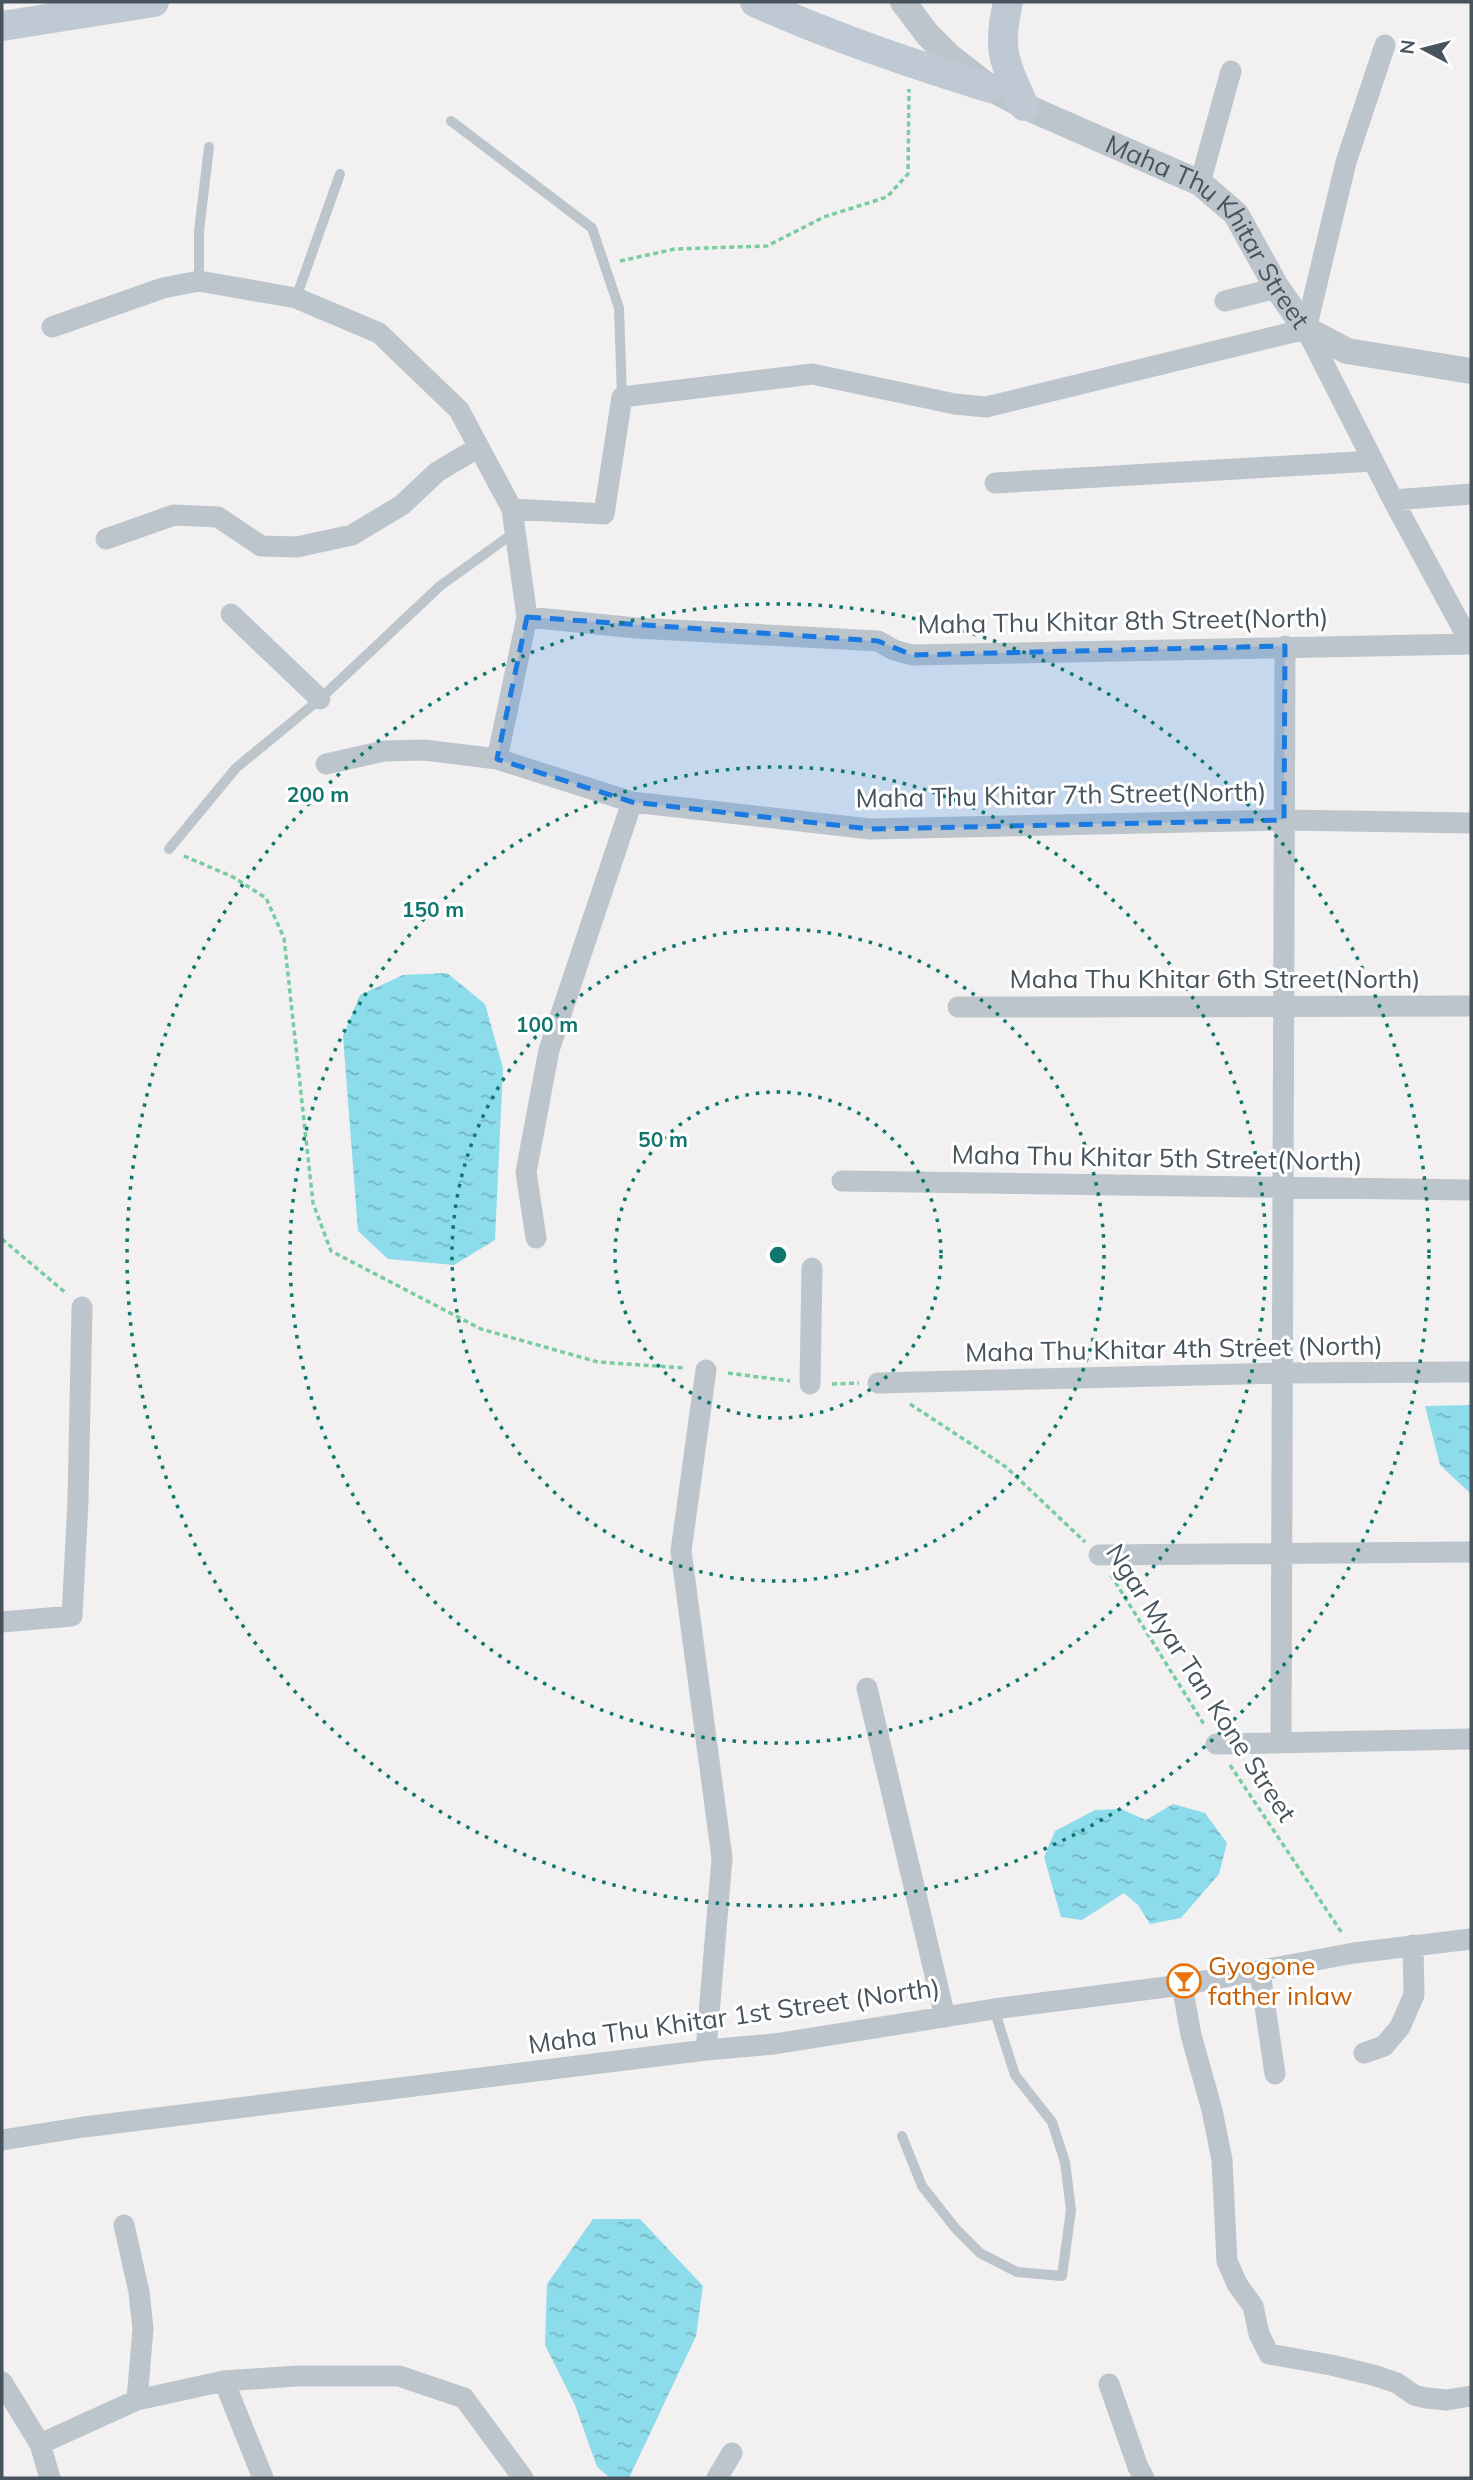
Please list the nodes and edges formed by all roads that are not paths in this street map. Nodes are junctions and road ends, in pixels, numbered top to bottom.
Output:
1 (154, 2) edge
2 (755, 2) edge
3 (903, 2) edge
4 (1008, 2) edge
5 (2, 26) edge
6 (1385, 45) dead end
7 (1231, 71) dead end
8 (990, 88) junction
9 (1024, 106) junction
10 (451, 121) dead end
11 (209, 147) dead end
12 (340, 174) dead end
13 (1200, 183) junction
14 (199, 281) junction
15 (1277, 288) junction
16 (296, 298) junction
17 (1225, 301) dead end
18 (52, 327) dead end
19 (1306, 329) junction
20 (1471, 371) edge
21 (622, 397) junction
22 (479, 447) junction
23 (1373, 461) junction
24 (995, 483) dead end
25 (1471, 494) edge
26 (1393, 500) junction
27 (512, 509) junction
28 (515, 532) junction
29 (106, 539) dead end
30 (231, 614) dead end
31 (527, 617) junction
32 (1471, 644) edge
33 (1285, 646) junction
34 (320, 699) junction
35 (497, 759) junction
36 (326, 764) dead end
37 (632, 802) junction
38 (1284, 820) junction
39 (1471, 823) edge
40 (169, 849) road end
41 (1471, 1006) edge
42 (958, 1007) dead end
43 (1284, 1007) junction
44 (842, 1181) dead end
45 (1283, 1189) junction
46 (1471, 1190) edge
47 (536, 1238) dead end
48 (811, 1268) dead end
49 (82, 1307) road end
50 (706, 1370) road end
51 (1471, 1372) edge
52 (1282, 1373) junction
53 (878, 1383) road end
54 (810, 1384) road end
55 (1471, 1552) edge
56 (1282, 1553) junction
57 (1099, 1555) road end
58 (2, 1622) edge
59 (867, 1688) dead end
60 (1471, 1739) edge
61 (1281, 1743) junction
62 (1216, 1744) road end
63 (1471, 1939) edge
64 (1413, 1945) junction
65 (1259, 1972) junction
66 (1182, 1984) junction
67 (994, 2009) junction
68 (945, 2017) junction
69 (706, 2050) junction
70 (1364, 2053) dead end
71 (1275, 2074) dead end
72 (902, 2136) dead end
73 (2, 2140) edge
74 (124, 2225) dead end
75 (224, 2381) junction
76 (2, 2382) edge
77 (1109, 2384) dead end
78 (1471, 2396) edge
79 (137, 2400) junction
80 (40, 2444) junction
81 (732, 2453) dead end
82 (50, 2478) edge
83 (263, 2478) edge
84 (523, 2478) edge
85 (718, 2478) edge
86 (1144, 2478) edge

1 - 5 main road
2 - 8 main road
3 - 8 street, Maha Thu Khitar Street
4 - 9 main road
6 - 19 street
7 - 13 street
8 - 9 street, Maha Thu Khitar Street
9 - 13 street, Maha Thu Khitar Street
10 - 21 lane
11 - 14 lane
12 - 16 lane
13 - 15 street, Maha Thu Khitar Street
14 - 16 street
14 - 18 street
15 - 17 street
15 - 19 street, Maha Thu Khitar Street
16 - 22 street
19 - 20 street, Maha Thu Khitar Street
19 - 21 street
19 - 23 street
21 - 27 street
22 - 27 street
22 - 29 street
23 - 24 street
23 - 26 street
25 - 26 street
26 - 32 street
27 - 28 street
28 - 31 street
28 - 34 lane
30 - 34 street
31 - 33 street, Maha Thu Khitar 8th Street(North)
31 - 35 street
32 - 33 street, Maha Thu Khitar 8th Street(North)
33 - 38 street
34 - 40 lane
35 - 36 street, Maha Thu Khitar 7th Street(North)
35 - 37 street, Maha Thu Khitar 7th Street(North)
37 - 38 street, Maha Thu Khitar 7th Street(North)
37 - 47 street
38 - 39 street, Maha Thu Khitar 7th Street(North)
38 - 43 street
41 - 43 street, Maha Thu Khitar 6th Street(North)
42 - 43 street, Maha Thu Khitar 6th Street(North)
43 - 45 street
44 - 45 street, Maha Thu Khitar 5th Street(North)
45 - 46 street, Maha Thu Khitar 5th Street(North)
45 - 52 street
48 - 54 street
49 - 58 street
50 - 69 street
51 - 52 street, Maha Thu Khitar 4th Street (North)
52 - 53 street, Maha Thu Khitar 4th Street (North)
52 - 56 street
55 - 56 street
56 - 57 street
56 - 61 street
59 - 68 street
60 - 61 street
61 - 62 street
63 - 64 street, Maha Thu Khitar 1st Street (North)
64 - 65 street, Maha Thu Khitar 1st Street (North)
64 - 70 street
65 - 66 street, Maha Thu Khitar 1st Street (North)
65 - 71 street
66 - 67 street, Maha Thu Khitar 1st Street (North)
66 - 78 street
67 - 68 street, Maha Thu Khitar 1st Street (North)
67 - 72 lane
68 - 69 street, Maha Thu Khitar 1st Street (North)
69 - 73 street, Maha Thu Khitar 1st Street (North)
74 - 79 street
75 - 79 street
75 - 83 street
75 - 84 street
76 - 80 street
77 - 86 street
79 - 80 street
80 - 82 street
81 - 85 street

